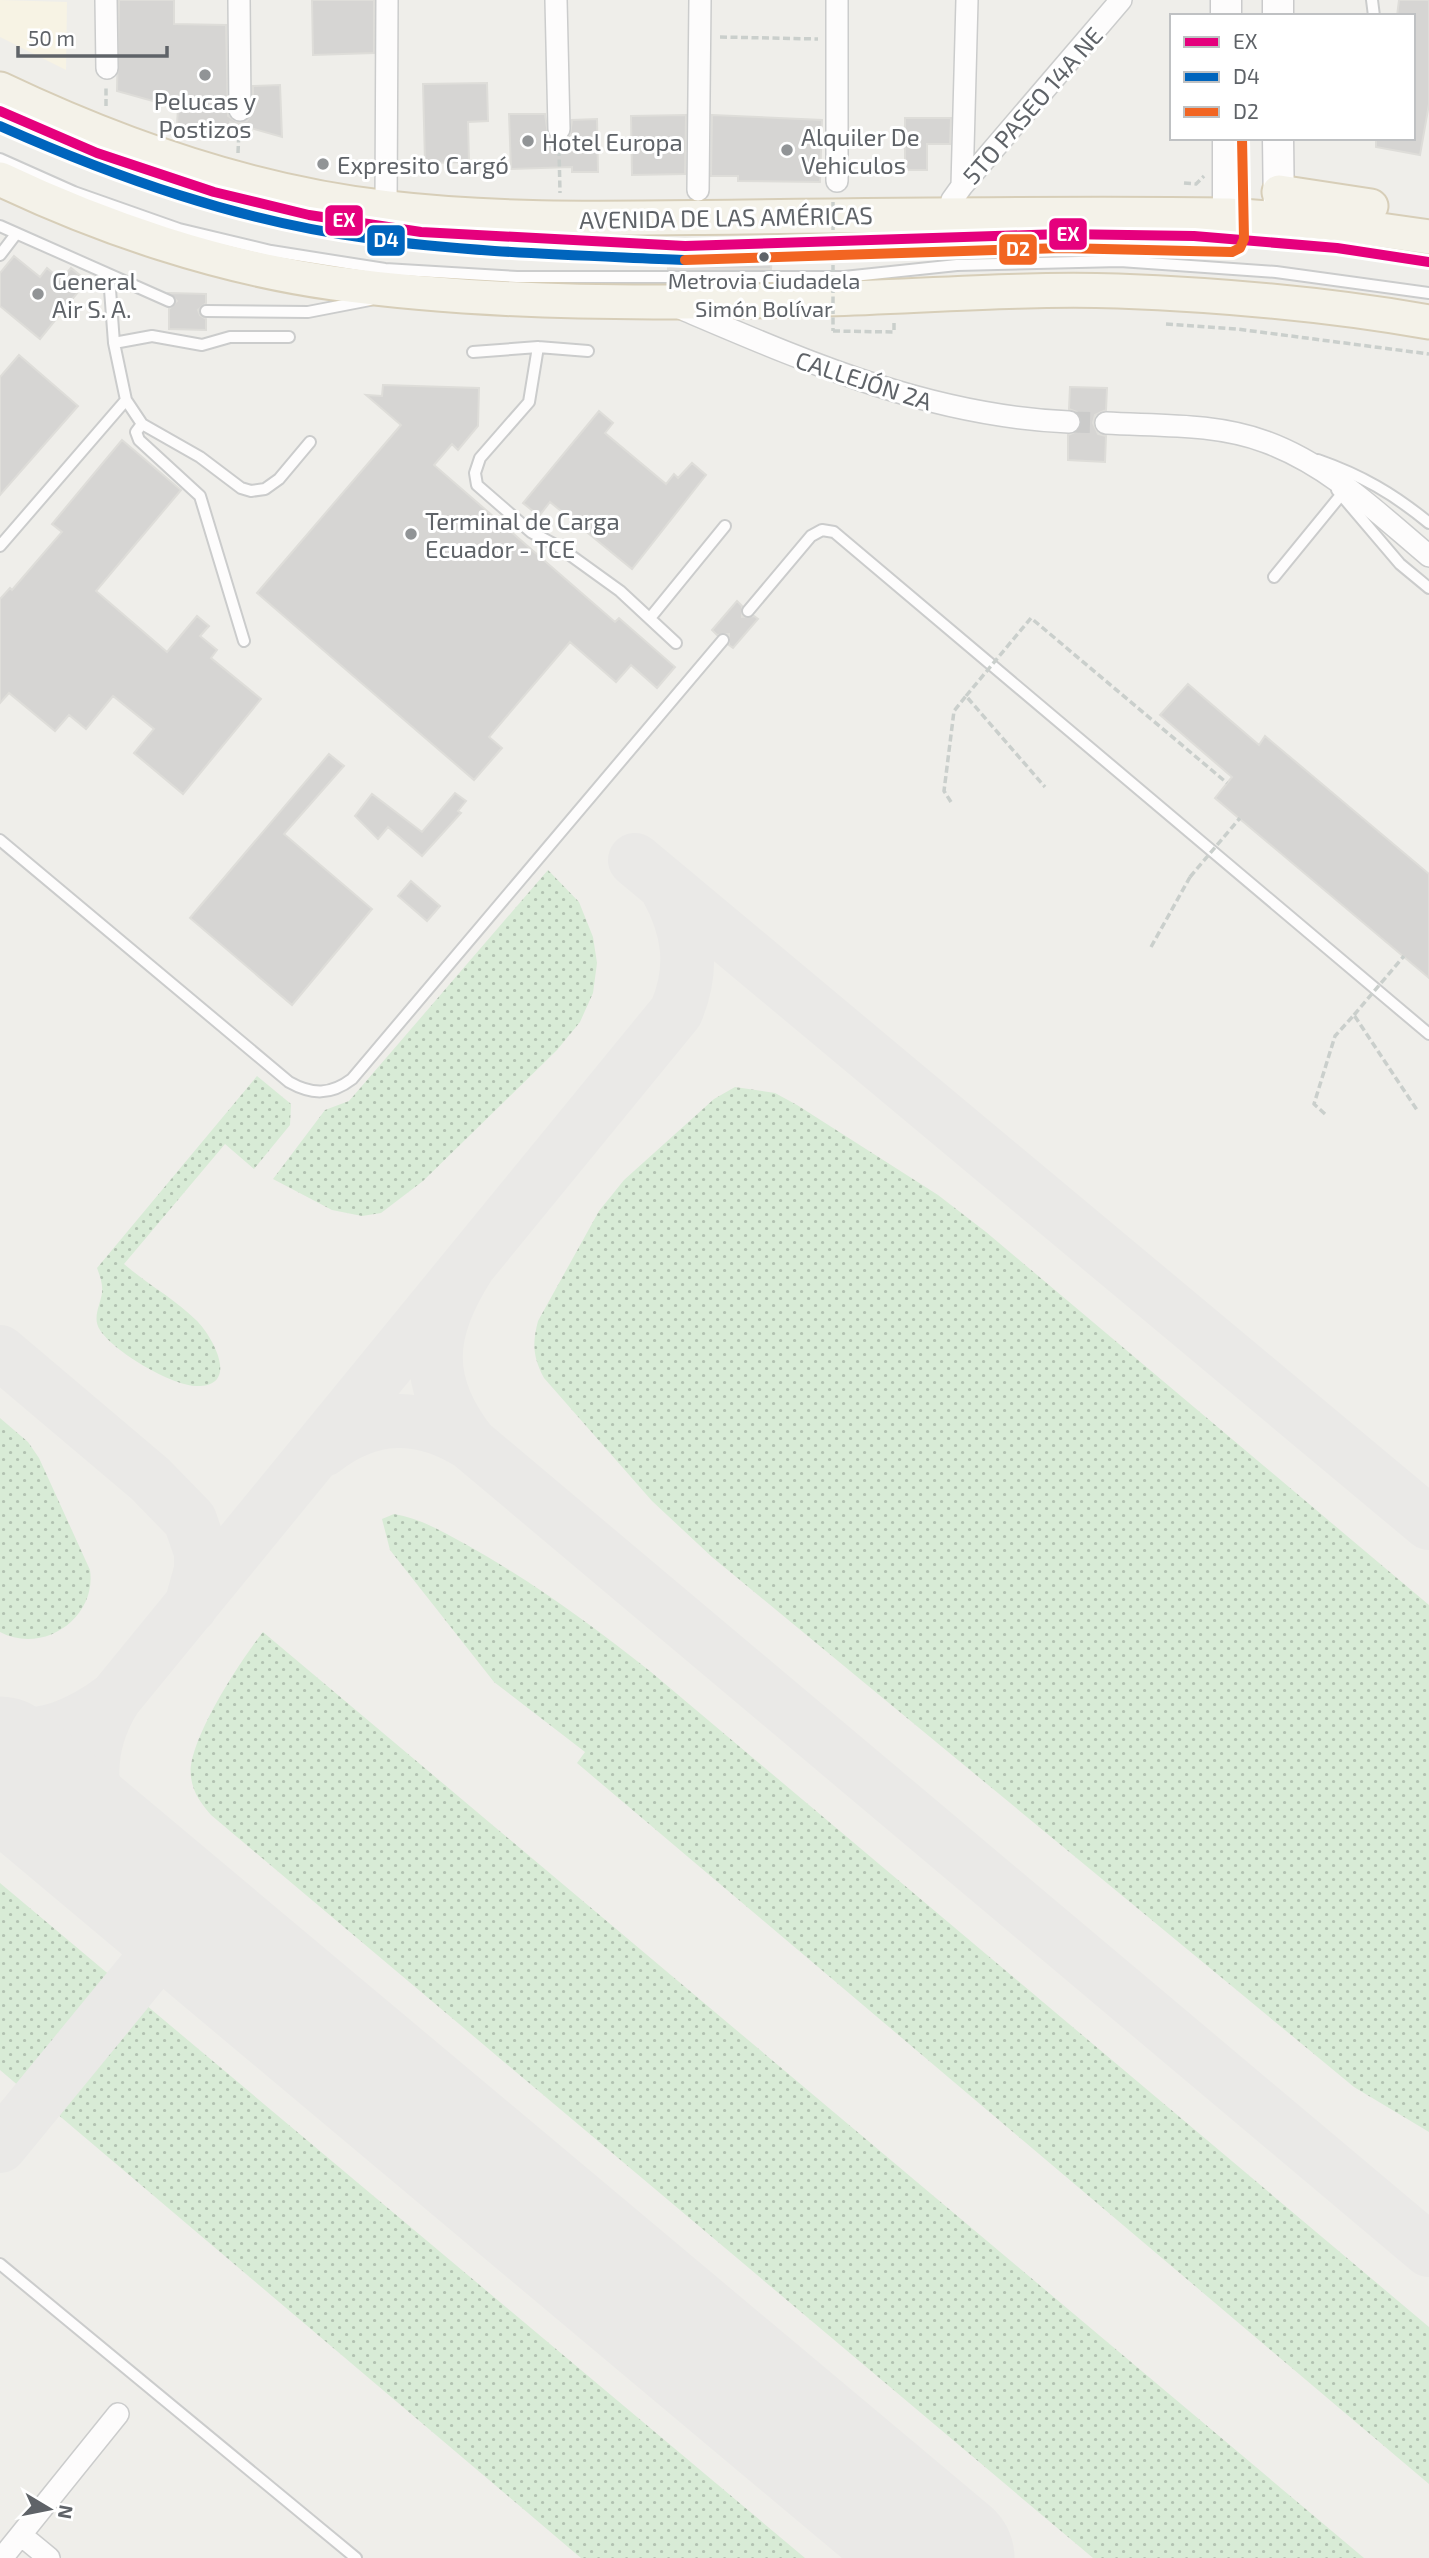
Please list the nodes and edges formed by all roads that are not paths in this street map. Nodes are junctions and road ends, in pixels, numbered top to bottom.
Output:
1 (106, 0) edge
2 (239, 0) edge
3 (387, 0) edge
4 (556, 0) edge
5 (700, 0) edge
6 (837, 0) edge
7 (967, 0) edge
8 (1103, 0) edge
9 (1121, 0) edge
10 (1103, 23) junction
11 (107, 68) road end
12 (0, 89) edge
13 (240, 110) road end
14 (0, 111) edge
15 (559, 129) road end
16 (1228, 140) edge
17 (1278, 140) edge
18 (0, 159) edge
19 (0, 179) edge
20 (698, 190) dead end
21 (835, 192) road end
22 (955, 200) junction
23 (1279, 205) junction
24 (386, 208) junction
25 (1429, 216) edge
26 (0, 226) edge
27 (1229, 226) junction
28 (16, 234) junction
29 (1429, 237) edge
30 (0, 255) edge
31 (1429, 262) edge
32 (109, 276) junction
33 (419, 292) junction
34 (1429, 293) edge
35 (169, 301) dead end
36 (669, 303) junction
37 (206, 311) dead end
38 (1429, 322) edge
39 (289, 337) dead end
40 (114, 343) junction
41 (538, 347) junction
42 (588, 351) dead end
43 (473, 352) dead end
44 (126, 400) junction
45 (1069, 422) tunnel mouth
46 (1106, 423) tunnel mouth
47 (142, 424) junction
48 (1266, 441) junction
49 (310, 442) dead end
50 (1320, 468) junction
51 (1341, 495) junction
52 (1429, 523) edge
53 (725, 526) dead end
54 (0, 546) edge
55 (1423, 551) edge
56 (1274, 577) dead end
57 (1429, 588) edge
58 (748, 611) dead end
59 (650, 618) junction
60 (723, 640) dead end
61 (244, 641) dead end
62 (676, 643) dead end
63 (0, 839) edge
64 (1429, 1034) edge
65 (0, 2264) edge
66 (118, 2414) dead end
67 (21, 2535) junction
68 (2, 2558) edge
69 (49, 2558) edge
70 (356, 2558) edge

1 - 11 street
2 - 13 street
3 - 24 street
4 - 15 street
5 - 20 street
6 - 21 street
7 - 22 street
8 - 10 street
9 - 10 street, 5TO PASEO 14A NE
10 - 22 street, 5TO PASEO 14A NE
12 - 24 main road, AVENIDA DE LAS AMÉRICAS
14 - 27 lane, AVENIDA DE LAS AMÉRICAS
16 - 27 street
17 - 23 street
18 - 34 lane
19 - 33 main road
22 - 24 main road, AVENIDA DE LAS AMÉRICAS
22 - 27 main road, AVENIDA DE LAS AMÉRICAS
23 - 25 main road
23 - 27 main road, AVENIDA DE LAS AMÉRICAS
23 - 29 main road, AVENIDA DE LAS AMÉRICAS
26 - 28 lane
27 - 31 lane, AVENIDA DE LAS AMÉRICAS
28 - 30 lane
28 - 32 lane
32 - 35 lane
32 - 40 lane
33 - 36 main road
33 - 37 lane
36 - 38 main road
36 - 45 street, CALLEJÓN 2A
39 - 40 lane
40 - 44 lane
41 - 42 lane
41 - 43 lane
41 - 59 lane
44 - 47 lane
44 - 54 lane
46 - 48 street
47 - 49 lane
47 - 61 lane
48 - 50 street
48 - 52 lane
50 - 51 lane
50 - 55 street
51 - 56 lane
51 - 57 lane
53 - 59 lane
58 - 64 lane
59 - 62 lane
60 - 63 lane
65 - 70 lane
66 - 67 street
67 - 68 street
67 - 69 street

